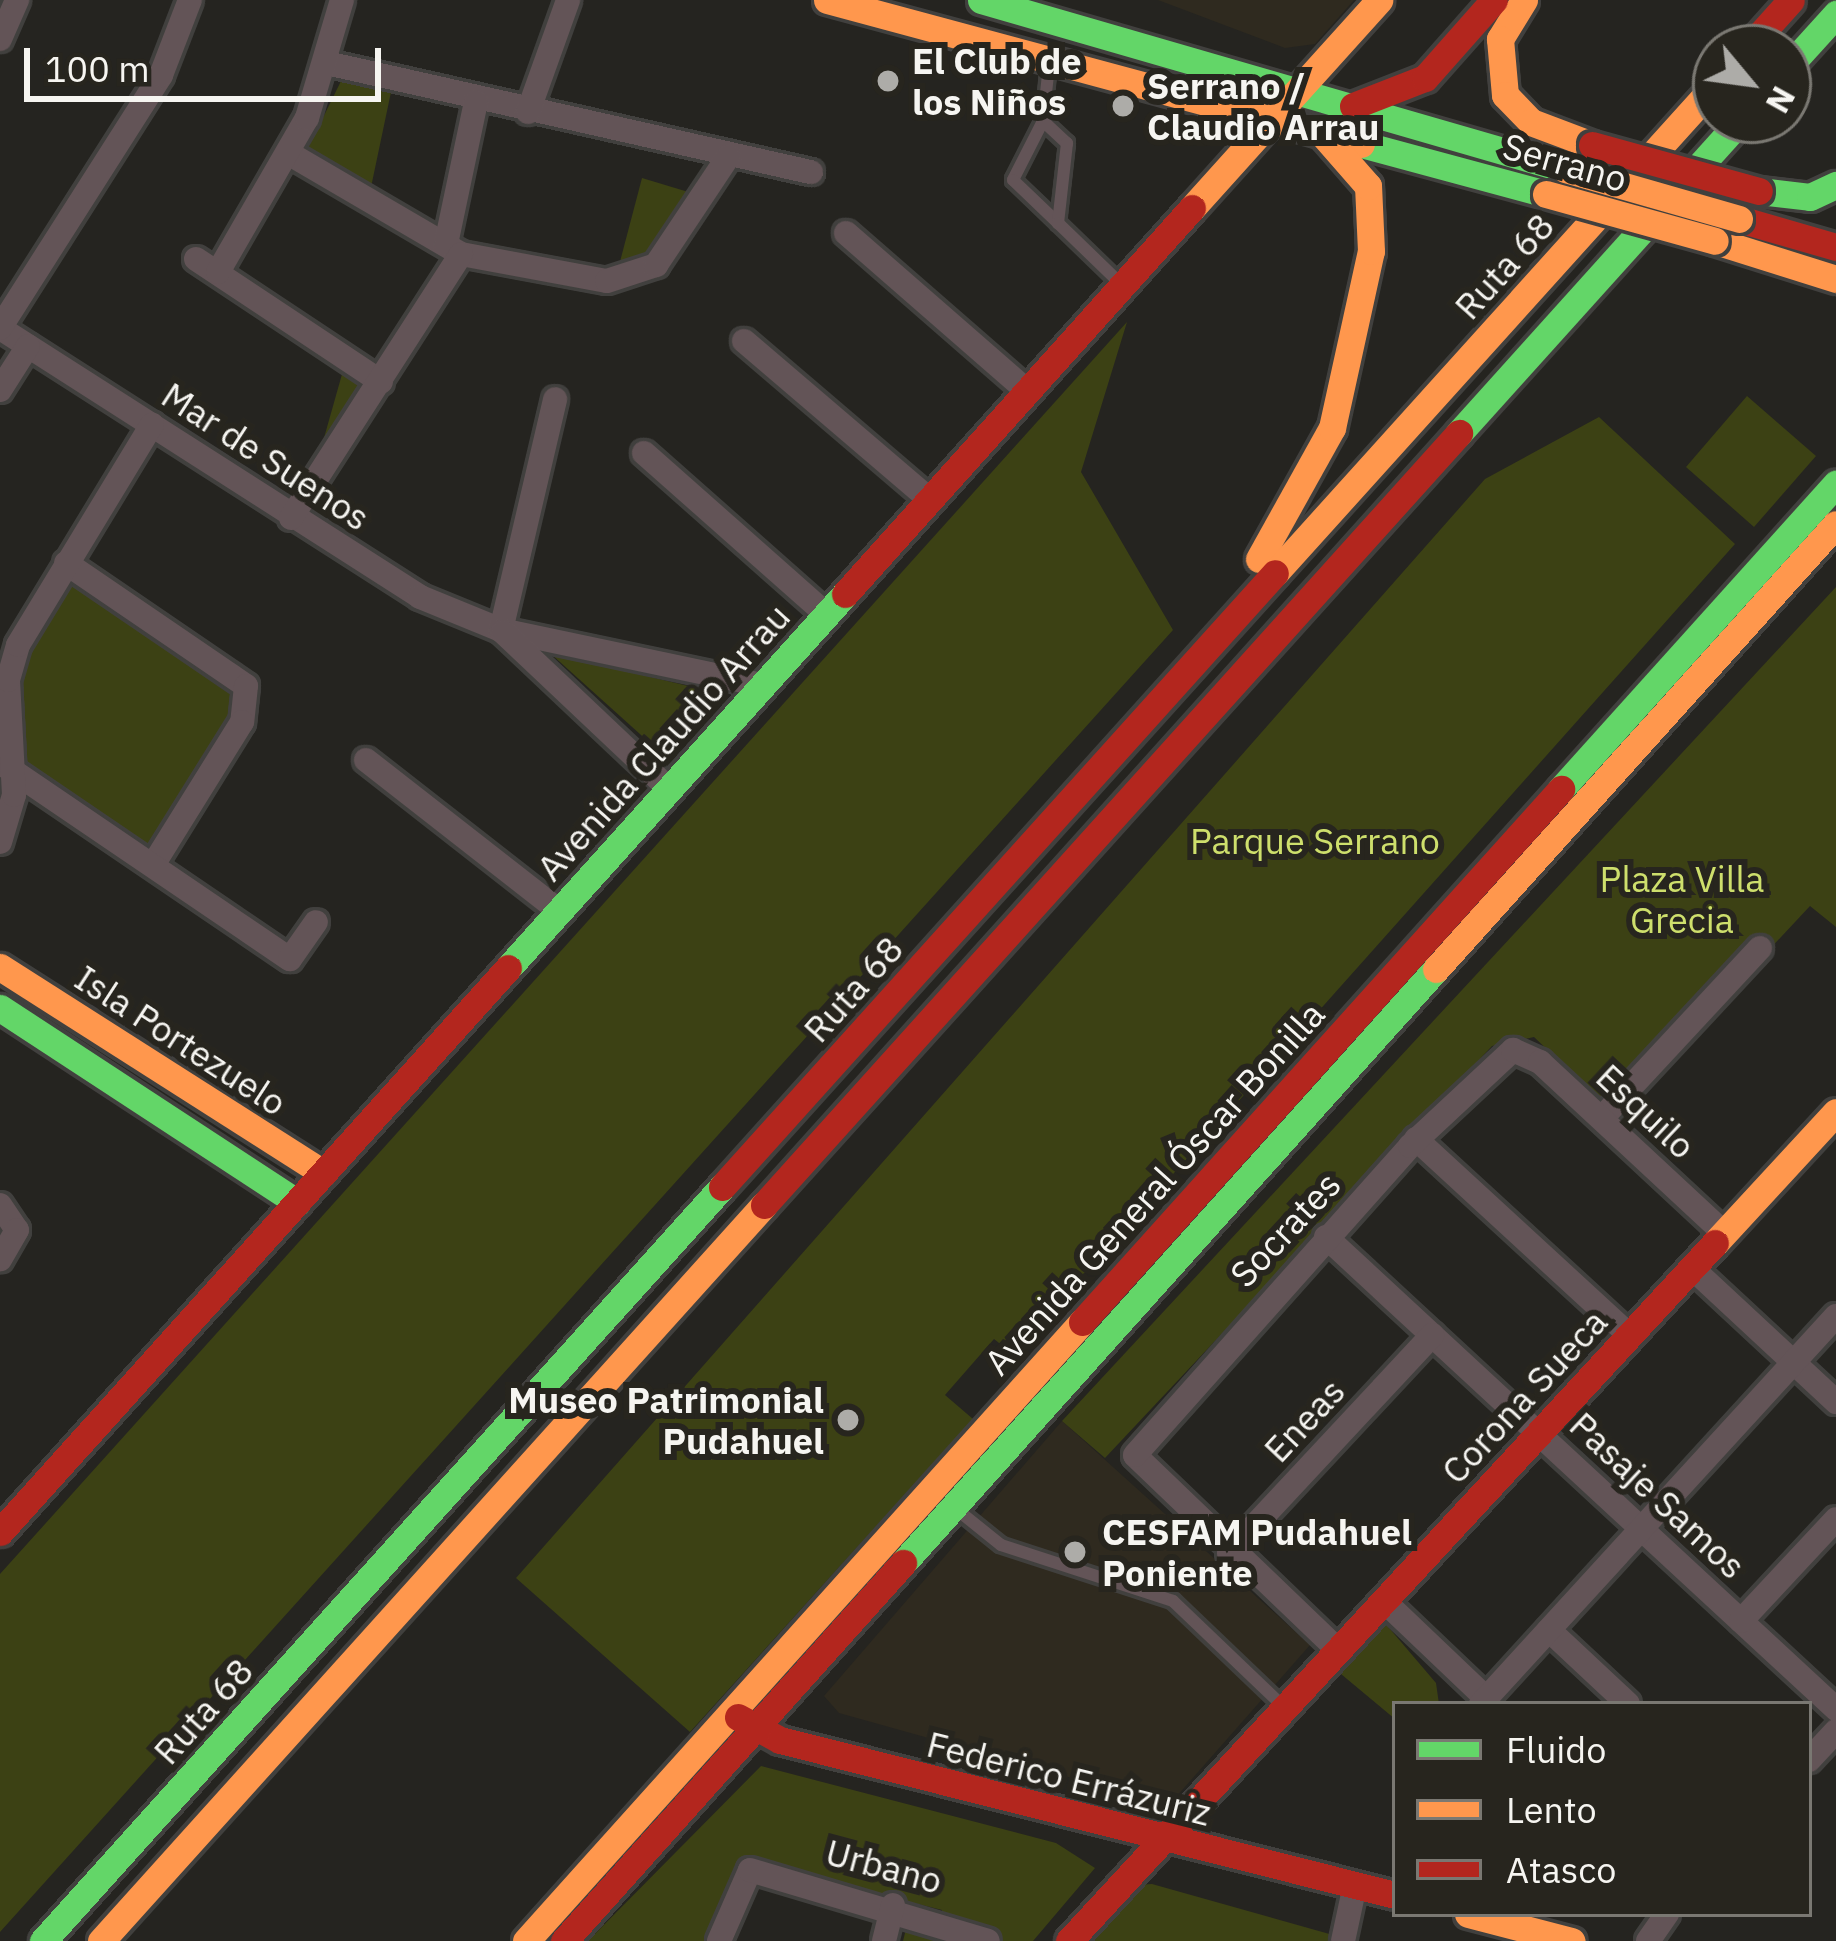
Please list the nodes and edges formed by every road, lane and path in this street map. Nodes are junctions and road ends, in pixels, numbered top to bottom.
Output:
1 (17, 0) edge
2 (190, 0) edge
3 (342, 0) edge
4 (568, 0) edge
5 (826, 0) edge
6 (979, 0) edge
7 (1379, 0) edge
8 (1494, 0) edge
9 (1523, 0) edge
10 (1791, 0) edge
11 (554, 13) edge
12 (1836, 14) edge
13 (1770, 24) edge
14 (968, 36) junction
15 (0, 39) edge
16 (1812, 40) edge
17 (1049, 59) junction
18 (331, 64) junction
19 (1297, 91) junction
20 (476, 102) junction
21 (1353, 106) junction
22 (1692, 111) edge
23 (528, 112) junction
24 (1274, 116) junction
25 (1043, 122) junction
26 (1319, 130) junction
27 (1719, 144) edge
28 (287, 153) junction
29 (728, 157) junction
30 (811, 172) dead end
31 (1836, 185) edge
32 (1058, 223) junction
33 (846, 233) dead end
34 (1836, 248) edge
35 (454, 249) junction
36 (1836, 279) edge
37 (1122, 285) junction
38 (0, 328) edge
39 (744, 340) dead end
40 (28, 346) junction
41 (381, 382) junction
42 (0, 389) edge
43 (1027, 391) junction
44 (555, 399) dead end
45 (152, 425) junction
46 (644, 453) dead end
47 (1836, 484) edge
48 (929, 500) junction
49 (291, 518) junction
50 (1836, 524) edge
51 (66, 563) junction
52 (826, 614) junction
53 (501, 630) junction
54 (762, 685) junction
55 (366, 760) dead end
56 (7, 767) edge
57 (669, 789) junction
58 (0, 795) edge
59 (1071, 799) junction
60 (0, 842) edge
61 (152, 865) junction
62 (560, 911) junction
63 (316, 922) dead end
64 (1760, 948) dead end
65 (0, 968) edge
66 (0, 1008) edge
67 (1513, 1050) joint
68 (1836, 1112) edge
69 (1602, 1118) junction
70 (1416, 1139) junction
71 (323, 1173) junction
72 (297, 1202) junction
73 (0, 1205) edge
74 (1724, 1233) junction
75 (1326, 1237) junction
76 (5, 1254) edge
77 (1691, 1268) junction
78 (1836, 1316) edge
79 (1432, 1335) junction
80 (1629, 1335) junction
81 (1793, 1363) junction
82 (1836, 1402) edge
83 (1538, 1434) junction
84 (955, 1508) junction
85 (1836, 1519) edge
86 (1641, 1528) junction
87 (0, 1532) edge
88 (1229, 1553) junction
89 (1384, 1601) junction
90 (1741, 1621) junction
91 (1549, 1630) junction
92 (1338, 1650) junction
93 (1484, 1701) edge
94 (1625, 1701) edge
95 (1285, 1708) junction
96 (1836, 1709) edge
97 (743, 1720) junction
98 (1836, 1731) edge
99 (1812, 1757) edge
100 (1163, 1840) junction
101 (1355, 1885) junction
102 (1392, 1894) edge
103 (893, 1904) junction
104 (1480, 1917) edge
105 (44, 1941) edge
106 (101, 1941) edge
107 (526, 1941) edge
108 (564, 1941) edge
109 (719, 1941) edge
110 (884, 1941) edge
111 (988, 1941) edge
112 (1069, 1941) edge
113 (1342, 1941) edge
114 (1572, 1941) edge

1 - 15 street
2 - 38 street
3 - 18 street
4 - 11 street
5 - 14 main road, Serrano
6 - 14 street
6 - 19 main road, Serrano
7 - 19 main road, Avenida Claudio Arrau
8 - 21 main road
9 - 31 main road, bridge
10 - 13 main road
11 - 23 street
12 - 16 main road
14 - 17 main road, Serrano
17 - 24 main road, Serrano
17 - 25 lane
18 - 20 street
18 - 28 street
19 - 21 main road, Serrano
19 - 24 main road, Avenida Claudio Arrau
20 - 23 street
20 - 35 street
21 - 34 main road, Serrano, bridge
22 - 59 main road, Ruta 68
23 - 29 street
24 - 26 main road, Serrano
24 - 37 main road, Avenida Claudio Arrau
25 - 32 lane
25 - 32 lane
26 - 36 main road, Serrano, bridge
26 - 59 main road
27 - 106 main road
28 - 35 street
28 - 41 street
29 - 30 street
29 - 35 street
32 - 37 lane
33 - 43 street
35 - 41 street
37 - 43 main road, Avenida Claudio Arrau
38 - 40 street, Mar de Suenos
39 - 48 street
40 - 42 street
40 - 45 street, Mar de Suenos
41 - 49 street
43 - 48 main road, Avenida Claudio Arrau
44 - 53 street
45 - 49 street, Mar de Suenos
45 - 51 street
46 - 52 street
47 - 97 main road, Avenida General Óscar Bonilla
48 - 52 main road, Avenida Claudio Arrau
49 - 53 street, Mar de Suenos
50 - 84 main road, Avenida General Óscar Bonilla
51 - 56 street
51 - 61 street
52 - 54 main road, Avenida Claudio Arrau
53 - 54 street, Mar de Suenos
53 - 57 street, Mar de Suenos
54 - 57 main road, Avenida Claudio Arrau
55 - 62 street
56 - 58 street
56 - 60 street
56 - 61 street
57 - 62 main road, Avenida Claudio Arrau
59 - 105 main road, Ruta 68
61 - 63 street
62 - 71 main road, Avenida Claudio Arrau
64 - 69 street
65 - 71 main road, Isla Portezuelo
66 - 72 main road, Isla Portezuelo
67 - 69 street, Esquilo
67 - 70 street, Socrates
68 - 74 main road, Corona Sueca
69 - 74 street, Esquilo
70 - 75 street, Socrates
70 - 80 street
71 - 72 main road, Avenida Claudio Arrau
72 - 87 main road, Avenida Claudio Arrau
73 - 76 street
74 - 77 main road, Corona Sueca
75 - 79 street, Pasaje Samos
75 - 88 street, Socrates
77 - 80 main road, Corona Sueca
77 - 81 street
78 - 81 street
79 - 83 street, Pasaje Samos
79 - 88 street, Eneas
80 - 83 main road, Corona Sueca
81 - 82 street
81 - 86 street
83 - 86 street, Pasaje Samos
83 - 89 main road, Corona Sueca
84 - 95 lane
84 - 97 main road, Avenida General Óscar Bonilla
85 - 90 street
86 - 90 street, Pasaje Samos
86 - 91 street
88 - 92 street
89 - 92 main road, Corona Sueca
89 - 93 street
90 - 96 street, Pasaje Samos
91 - 93 street
91 - 94 street
92 - 95 main road, Corona Sueca
95 - 100 main road, Corona Sueca
97 - 100 main road, Federico Errázuriz
97 - 107 main road, Avenida General Óscar Bonilla
97 - 108 main road, Avenida General Óscar Bonilla
98 - 99 street
100 - 101 main road, Federico Errázuriz
100 - 112 main road, Corona Sueca
101 - 102 main road, Federico Errázuriz
101 - 113 street
103 - 109 street, Urbano
103 - 110 street
103 - 111 street, Urbano
104 - 114 main road

